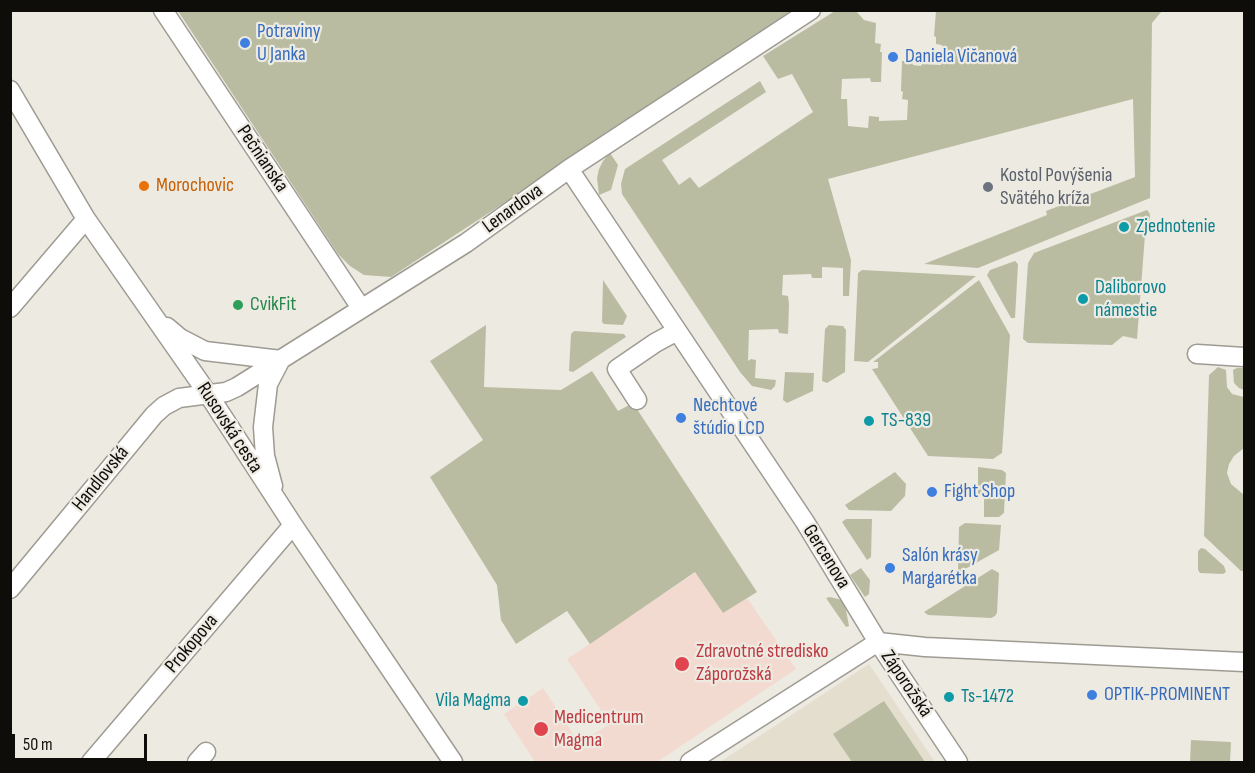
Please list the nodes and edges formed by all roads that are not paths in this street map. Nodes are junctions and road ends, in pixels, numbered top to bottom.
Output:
1 (163, 10) edge
2 (811, 10) edge
3 (10, 90) edge
4 (569, 169) junction
5 (86, 219) junction
6 (10, 308) edge
7 (361, 308) junction
8 (151, 314) junction
9 (677, 331) junction
10 (1197, 354) dead end
11 (1245, 357) edge
12 (281, 360) junction
13 (208, 394) junction
14 (637, 400) dead end
15 (275, 497) junction
16 (293, 525) junction
17 (10, 589) edge
18 (878, 642) junction
19 (1245, 662) edge
20 (91, 762) edge
21 (453, 762) edge
22 (690, 762) edge
23 (958, 762) edge

1 - 7 street, Pečnianska
2 - 4 street, Lenardova
3 - 5 street, Rusovská cesta
4 - 7 street, Lenardova
4 - 9 street, Gercenova
5 - 6 street
5 - 8 street, Rusovská cesta
7 - 12 street, Lenardova
8 - 12 street
8 - 13 street, Rusovská cesta
9 - 14 street
9 - 18 street, Gercenova
10 - 11 street
12 - 13 street, Lenardova
12 - 15 street
13 - 15 street, Rusovská cesta
13 - 17 street, Handlovská
15 - 16 street, Rusovská cesta
16 - 20 street, Prokopova
16 - 21 street, Rusovská cesta
18 - 19 street
18 - 22 street, Záporožská
18 - 23 street, Záporožská

